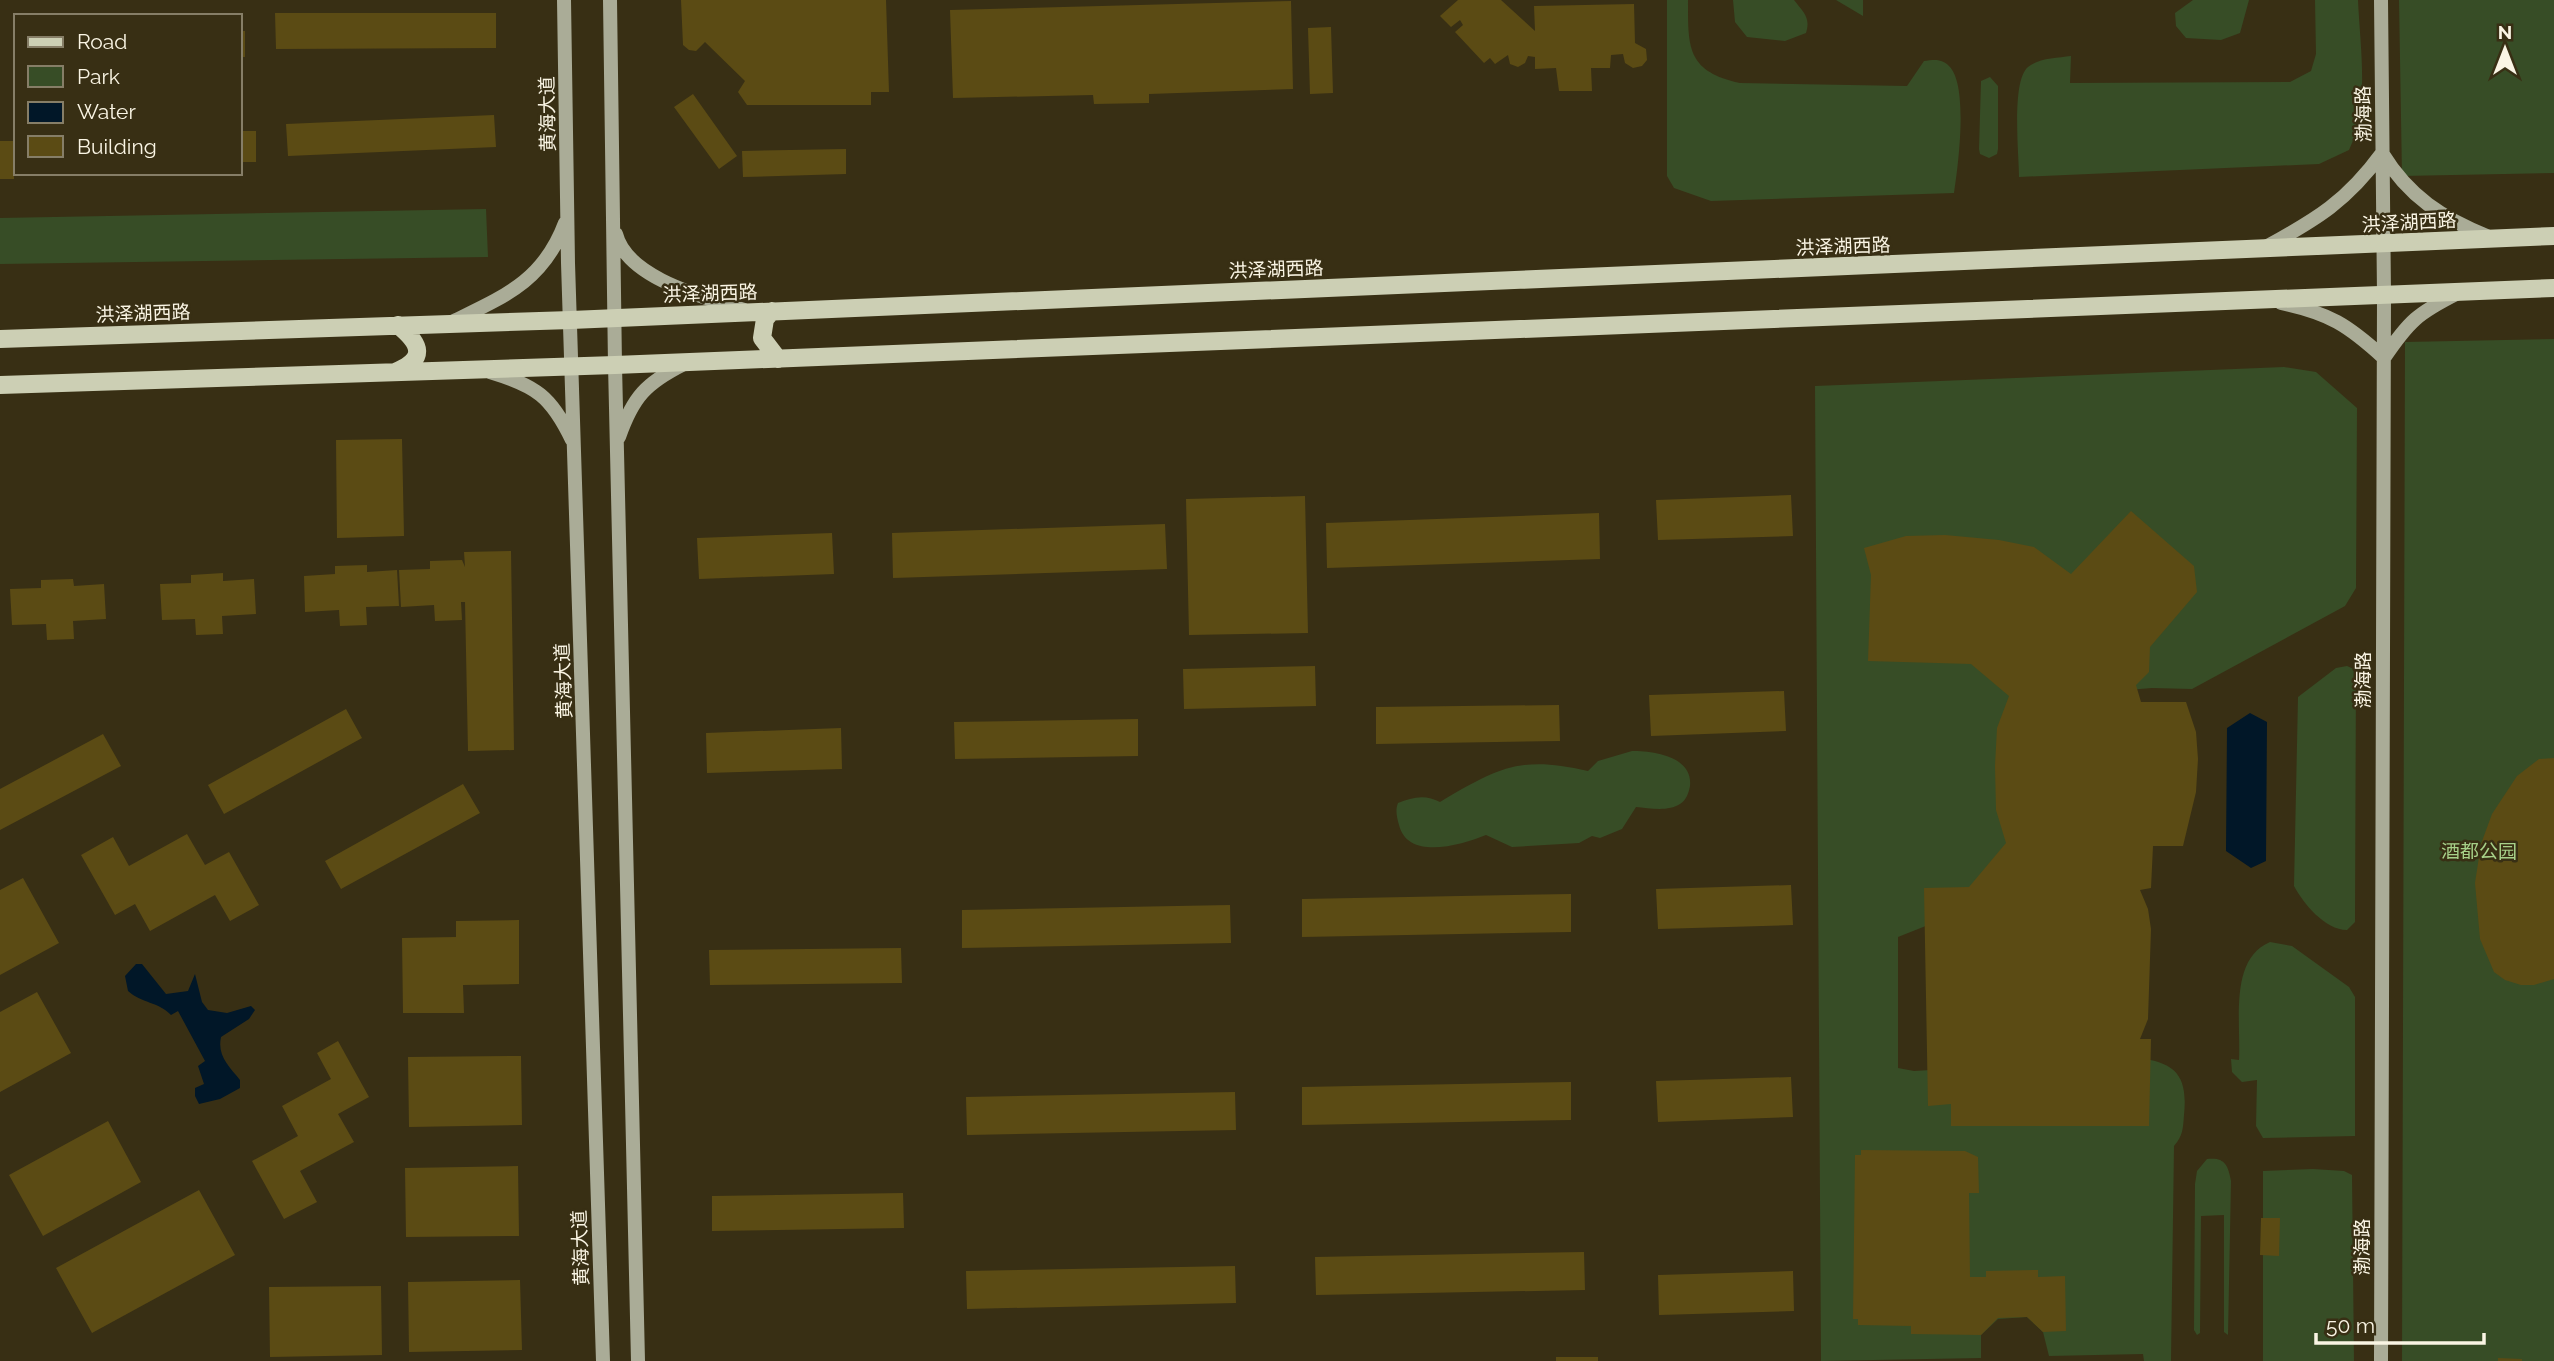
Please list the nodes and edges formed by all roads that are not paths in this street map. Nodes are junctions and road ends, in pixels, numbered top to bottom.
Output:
1 (564, 0) edge
2 (610, 0) edge
3 (2381, 0) edge
4 (2382, 153) junction
5 (567, 215) junction
6 (613, 223) junction
7 (2554, 236) edge
8 (2493, 239) junction
9 (2383, 245) junction
10 (2261, 250) junction
11 (2554, 290) edge
12 (2459, 292) junction
13 (2384, 295) junction
14 (2263, 300) junction
15 (772, 311) junction
16 (752, 312) junction
17 (614, 318) junction
18 (571, 320) junction
19 (449, 324) junction
20 (398, 326) junction
21 (0, 339) edge
22 (2384, 358) junction
23 (778, 359) junction
24 (688, 362) junction
25 (615, 365) junction
26 (573, 367) junction
27 (482, 370) junction
28 (395, 372) junction
29 (0, 384) edge
30 (617, 445) junction
31 (575, 448) junction
32 (603, 1361) edge
33 (638, 1361) edge
34 (2381, 1361) edge

1 - 5 street, 黄海大道
2 - 6 street
3 - 4 street, 渤海路
4 - 8 street
4 - 9 street, 渤海路
4 - 10 street
5 - 18 street, 黄海大道
5 - 19 street
6 - 16 street
6 - 17 street
7 - 8 main road, 洪泽湖西路
8 - 9 main road, 洪泽湖西路
9 - 10 main road, 洪泽湖西路
9 - 13 street, 渤海路
10 - 15 main road, 洪泽湖西路
11 - 12 main road
12 - 13 main road
12 - 22 street
13 - 14 main road
13 - 22 street, 渤海路
14 - 22 street
14 - 23 main road
15 - 16 main road, 洪泽湖西路
15 - 23 main road
16 - 17 main road, 洪泽湖西路
17 - 18 main road, 洪泽湖西路
17 - 25 street
18 - 19 main road, 洪泽湖西路
18 - 26 street, 黄海大道
19 - 20 main road, 洪泽湖西路
20 - 21 main road, 洪泽湖西路
20 - 28 main road
22 - 34 street, 渤海路
23 - 24 main road
24 - 25 main road
24 - 30 street
25 - 26 main road
25 - 30 street
26 - 27 main road
26 - 31 street, 黄海大道
27 - 28 main road
27 - 31 street
28 - 29 main road
30 - 33 street
31 - 32 street, 黄海大道

